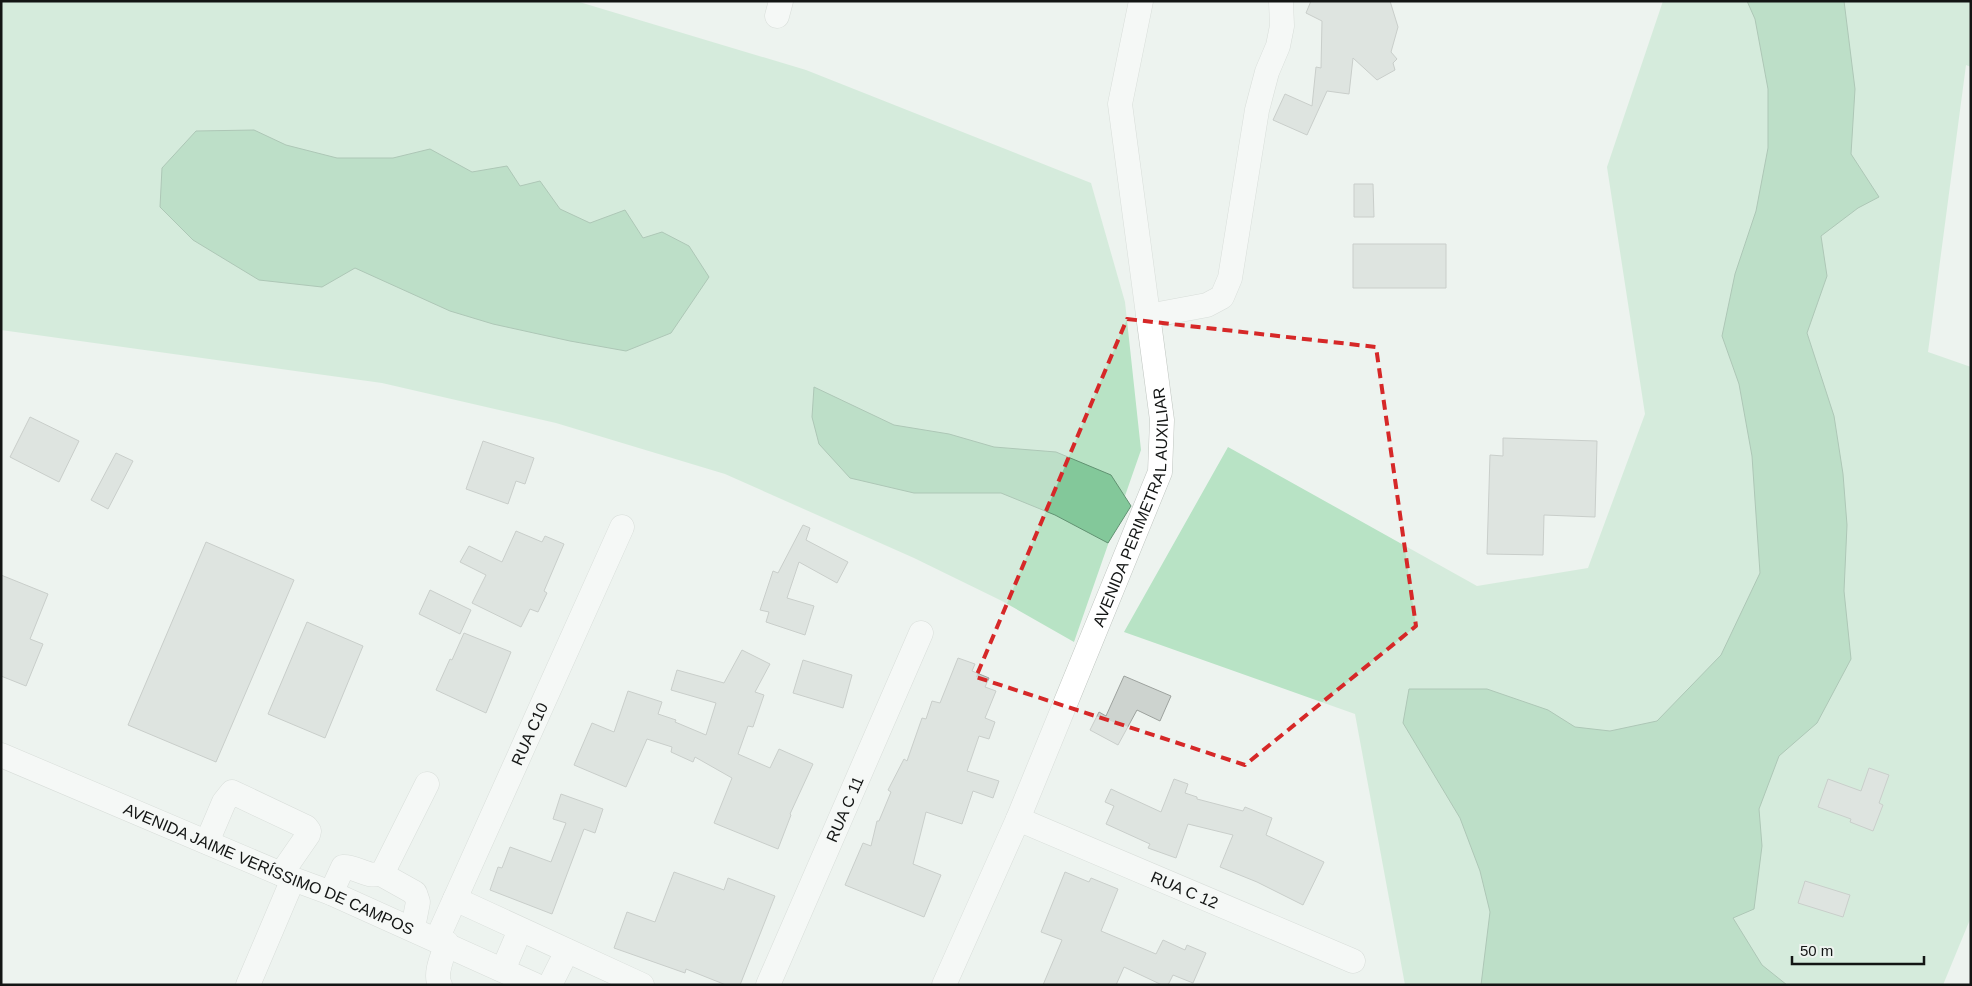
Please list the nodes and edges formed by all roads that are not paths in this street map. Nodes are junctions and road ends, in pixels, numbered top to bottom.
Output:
1 (1141, 1) edge
2 (1280, 1) edge
3 (1148, 316) junction
4 (622, 527) dead end
5 (921, 633) dead end
6 (2, 757) edge
7 (427, 784) dead end
8 (1018, 819) junction
9 (207, 842) junction
10 (381, 874) junction
11 (287, 876) junction
12 (332, 893) junction
13 (455, 899) junction
14 (413, 928) junction
15 (520, 930) junction
16 (442, 941) junction
17 (567, 951) junction
18 (1353, 961) dead end
19 (503, 970) junction
20 (601, 977) edge
21 (248, 985) edge
22 (440, 985) edge
23 (535, 985) edge
24 (550, 985) edge
25 (642, 985) edge
26 (768, 985) edge
27 (944, 985) edge

1 - 3 street, AVENIDA PERIMETRAL AUXILIAR
2 - 3 street
3 - 8 street, AVENIDA PERIMETRAL AUXILIAR
4 - 13 street, RUA C10
5 - 26 street, RUA C 11
6 - 9 street, AVENIDA JAIME VERÍSSIMO DE CAMPOS
7 - 10 street
8 - 18 street, RUA C 12
8 - 27 street, AVENIDA PERIMETRAL AUXILIAR
9 - 11 street, AVENIDA JAIME VERÍSSIMO DE CAMPOS
9 - 11 street
10 - 12 street
10 - 14 street
11 - 12 street, AVENIDA JAIME VERÍSSIMO DE CAMPOS
11 - 21 street
12 - 14 street, AVENIDA JAIME VERÍSSIMO DE CAMPOS
13 - 15 street
13 - 16 street, RUA C10
14 - 16 street, AVENIDA JAIME VERÍSSIMO DE CAMPOS
15 - 17 street
15 - 19 street
16 - 19 street, AVENIDA JAIME VERÍSSIMO DE CAMPOS
16 - 22 street, RUA C10
17 - 20 street
17 - 24 street
19 - 23 street, AVENIDA JAIME VERÍSSIMO DE CAMPOS
20 - 25 street

